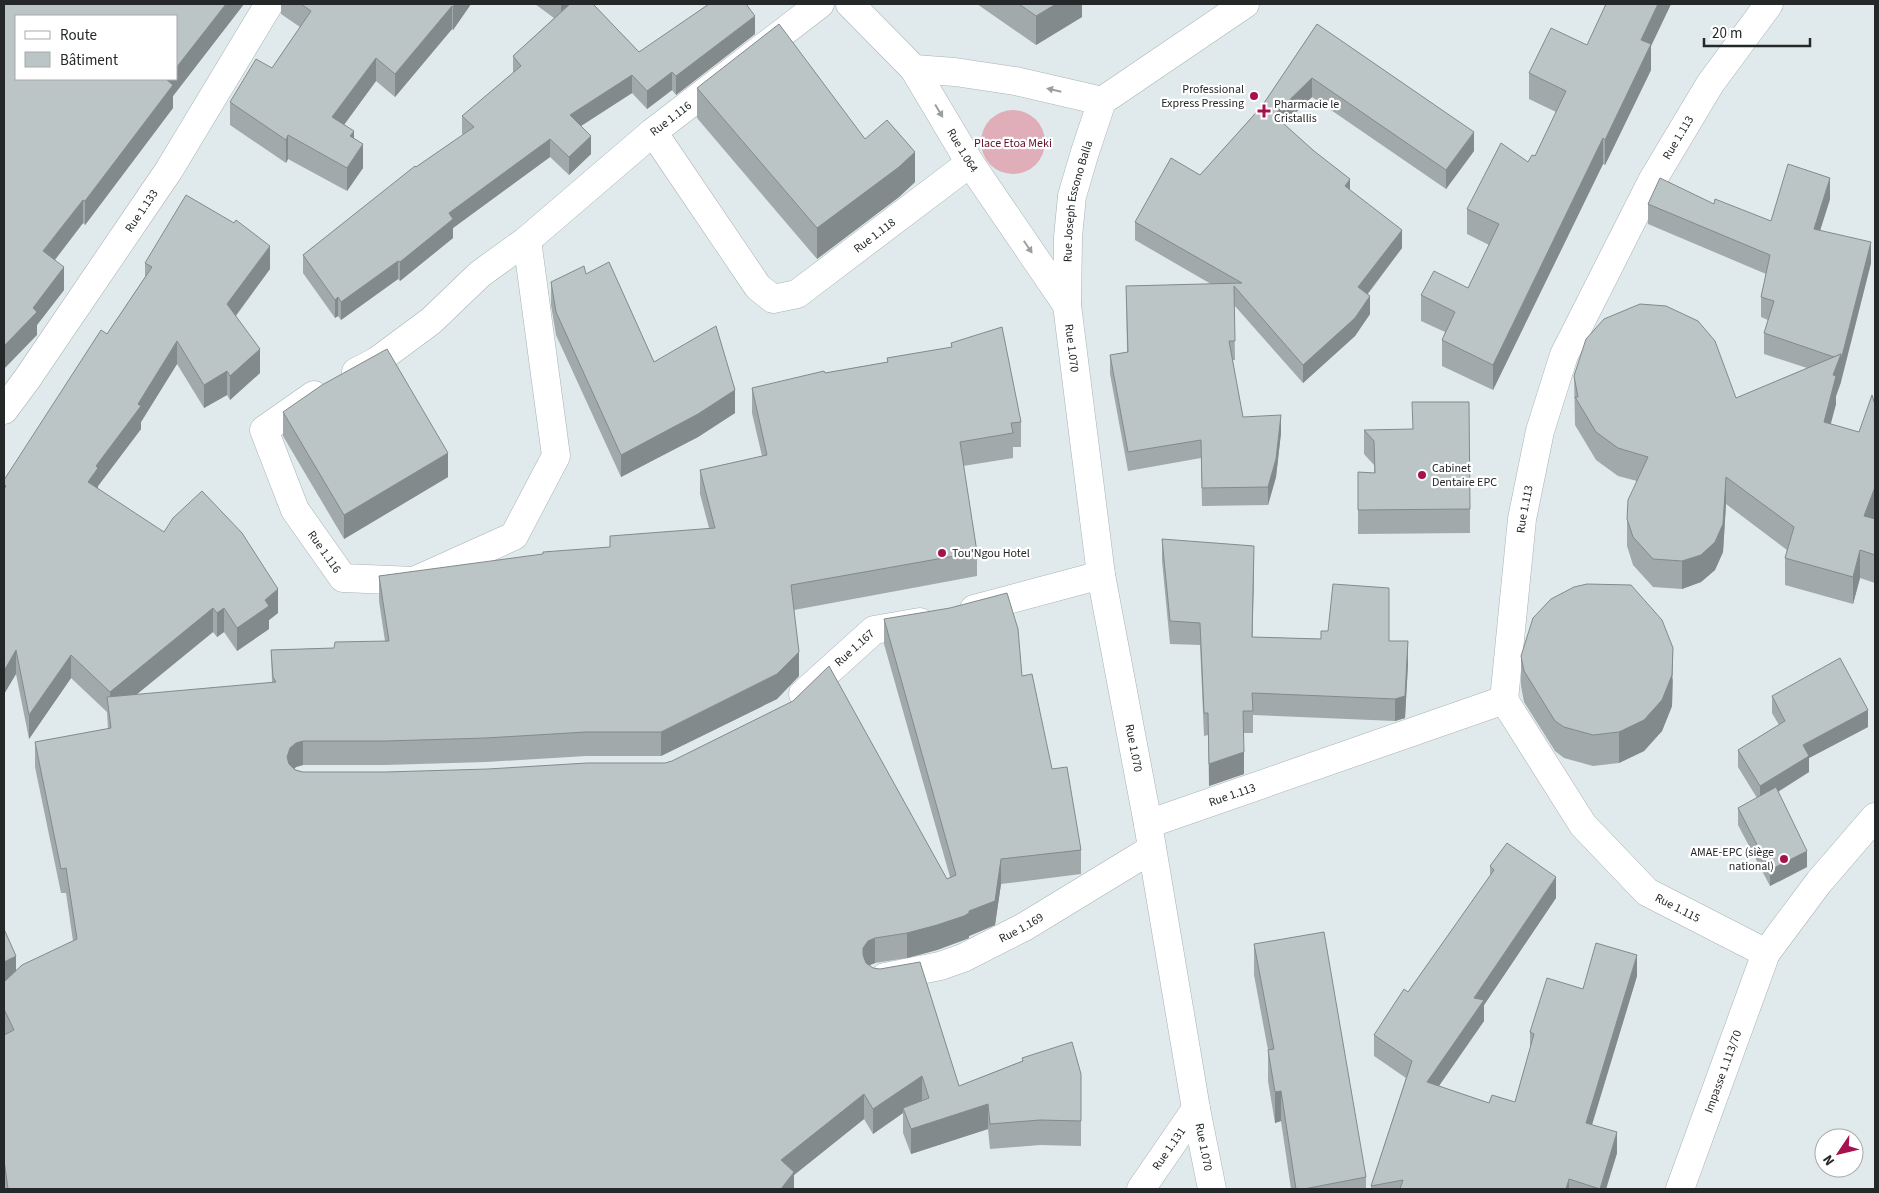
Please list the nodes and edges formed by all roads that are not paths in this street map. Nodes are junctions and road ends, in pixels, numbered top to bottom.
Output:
1 (269, 4) edge
2 (820, 4) edge
3 (850, 4) edge
4 (1245, 4) edge
5 (1769, 4) edge
6 (914, 69) junction
7 (1102, 101) junction
8 (653, 132) junction
9 (970, 163) junction
10 (527, 240) junction
11 (1067, 304) junction
12 (4, 410) edge
13 (1101, 575) junction
14 (1504, 700) junction
15 (786, 712) edge
16 (1875, 817) edge
17 (1150, 836) junction
18 (1766, 953) junction
19 (878, 978) edge
20 (1196, 1109) junction
21 (1140, 1189) edge
22 (1212, 1189) edge
23 (1680, 1189) edge

1 - 12 street, Rue 1.133
2 - 8 street, Rue 1.116
3 - 6 street, Rue 1.064
4 - 7 street
5 - 14 street, Rue 1.113
7 -> 6 street
6 -> 9 street, Rue 1.064
7 - 11 street, Rue Joseph Essono Balla
8 - 9 street, Rue 1.118
8 - 10 street, Rue 1.116
9 -> 11 street, Rue 1.064
10 - 10 street, Rue 1.116
11 - 13 street, Rue 1.070
13 - 15 street, Rue 1.167
13 - 17 street, Rue 1.070
14 - 17 street, Rue 1.113
14 - 18 street, Rue 1.115
16 - 18 street
17 - 19 street, Rue 1.169
17 - 20 street, Rue 1.070
18 - 23 street, Impasse 1.113/70
20 - 21 street, Rue 1.131
20 - 22 street, Rue 1.070

